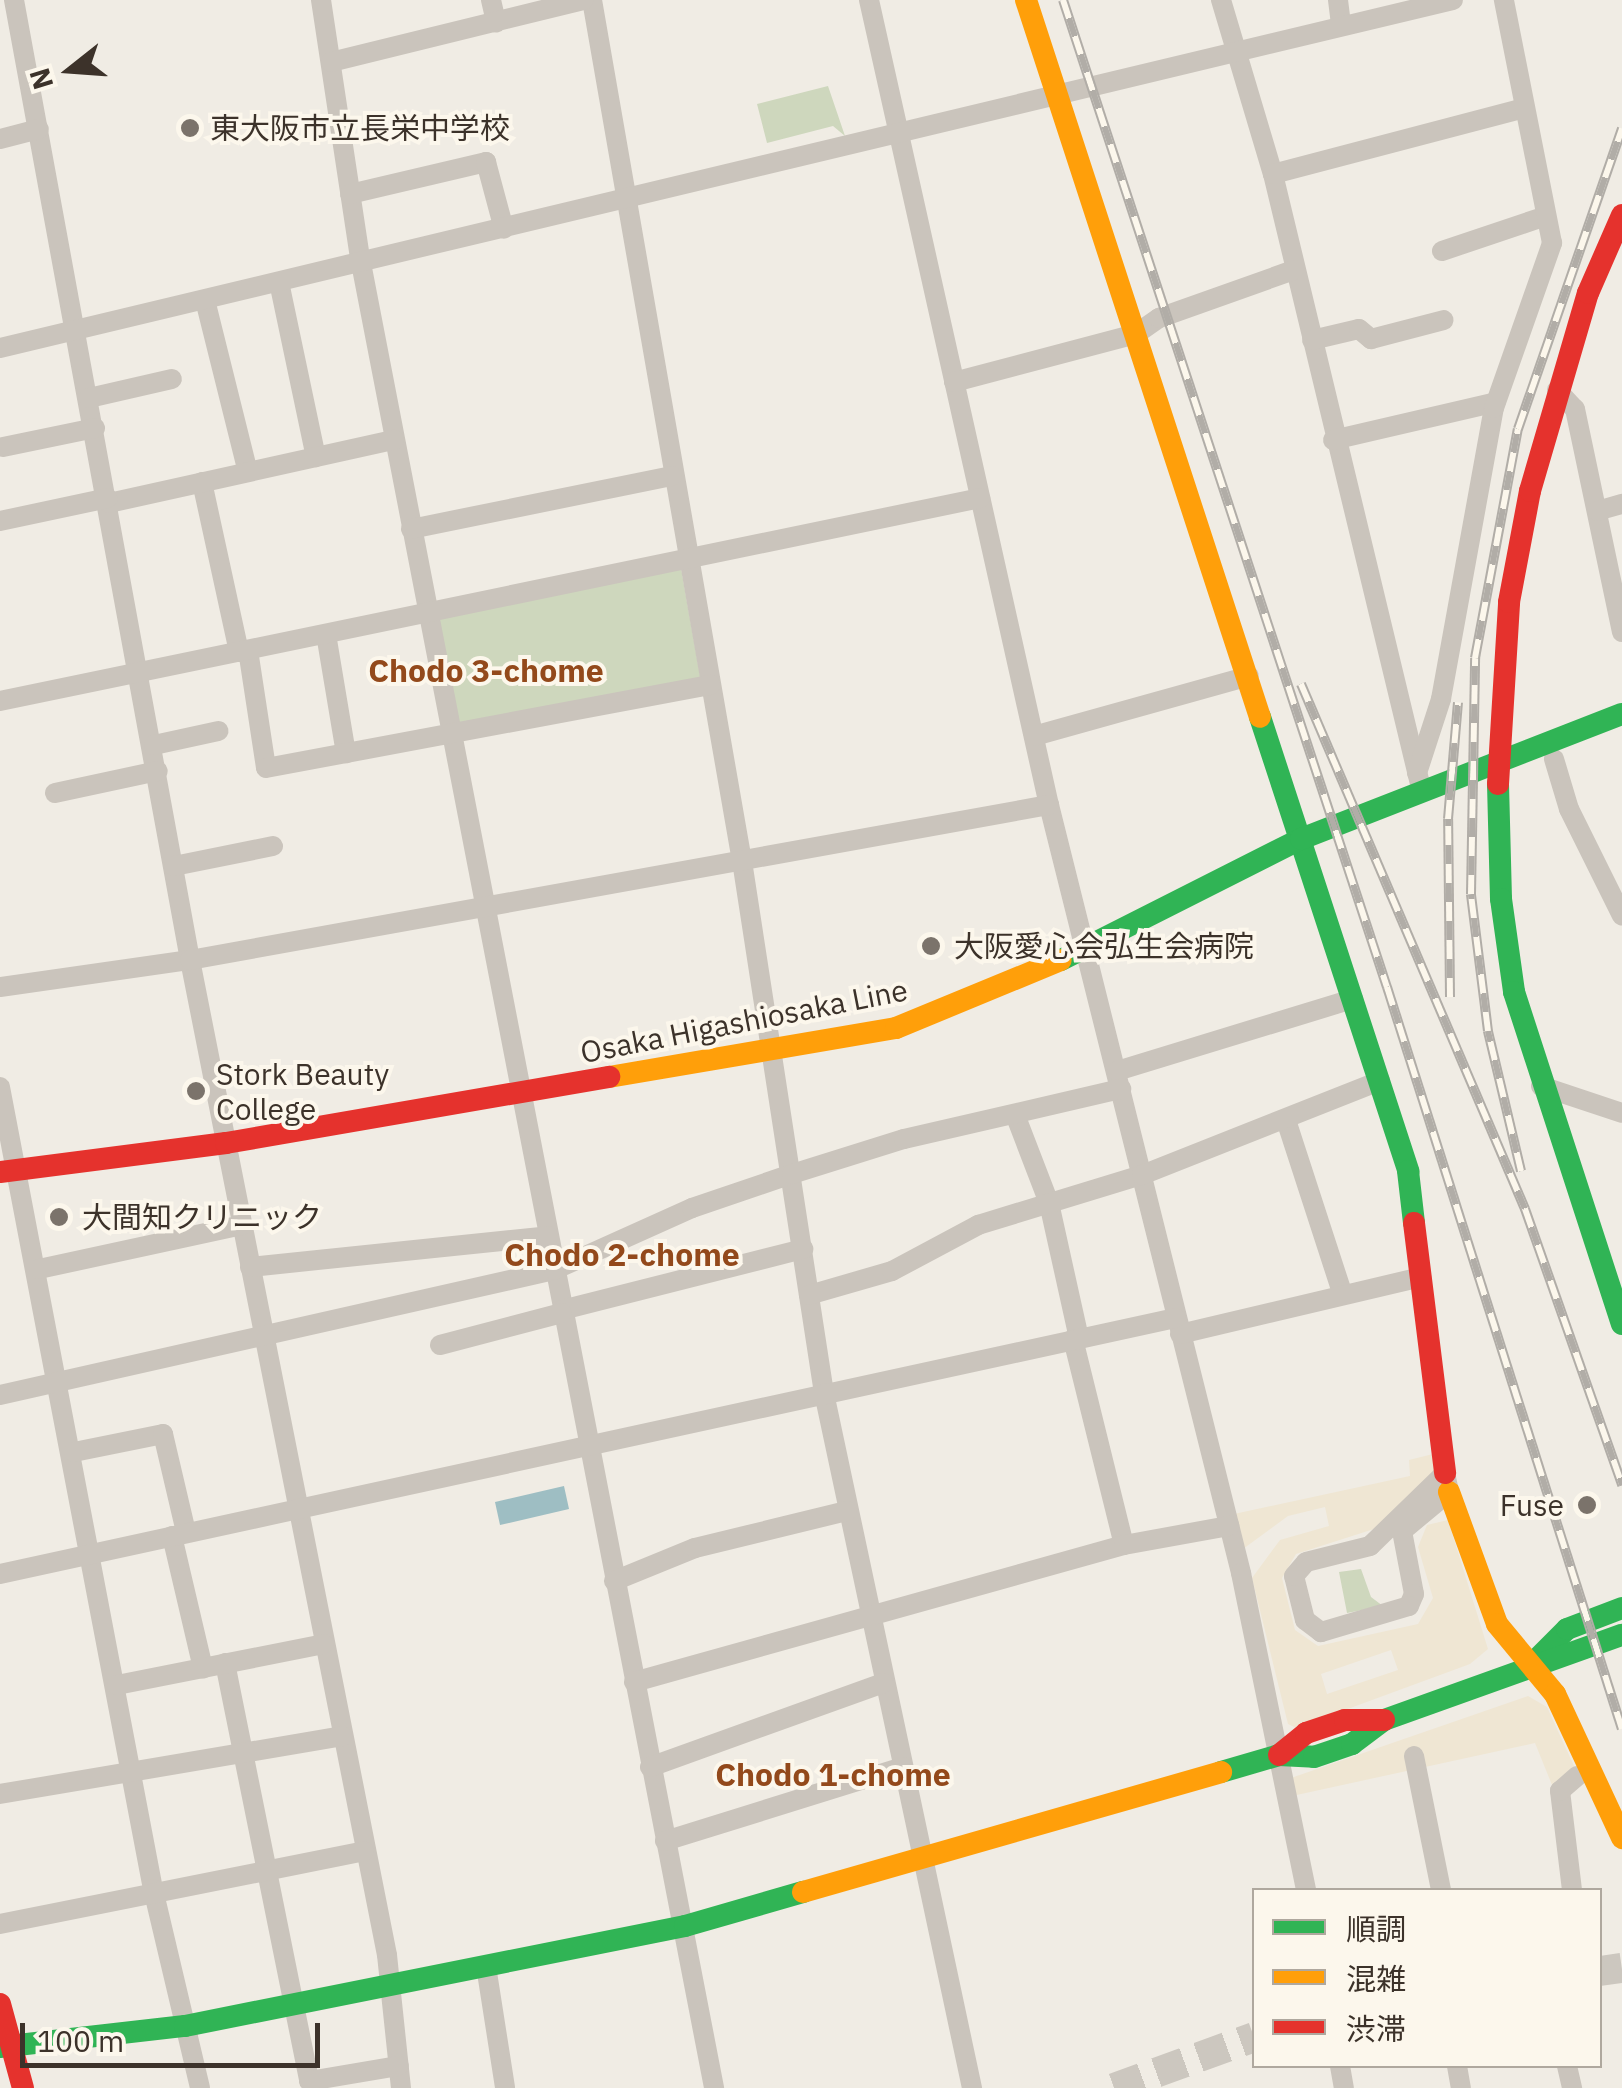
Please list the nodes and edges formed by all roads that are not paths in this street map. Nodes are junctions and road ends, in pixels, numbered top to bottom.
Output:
1 (14, 0) edge
2 (321, 0) edge
3 (491, 0) edge
4 (588, 0) edge
5 (869, 0) edge
6 (1026, 0) edge
7 (1221, 0) edge
8 (1338, 0) edge
9 (1453, 0) edge
10 (1504, 0) edge
11 (496, 22) junction
12 (1340, 24) junction
13 (1237, 52) junction
14 (331, 62) junction
15 (1057, 95) junction
16 (1524, 108) junction
17 (39, 129) junction
18 (900, 131) junction
19 (0, 139) edge
20 (1273, 174) junction
21 (350, 194) junction
22 (624, 200) junction
23 (1622, 214) edge
24 (1543, 217) junction
25 (504, 229) junction
26 (1442, 251) dead end
27 (1614, 257) edge
28 (361, 263) junction
29 (1294, 270) junction
30 (279, 282) junction
31 (206, 300) junction
32 (1444, 320) dead end
33 (76, 330) junction
34 (1136, 334) junction
35 (1312, 340) junction
36 (0, 348) edge
37 (172, 379) dead end
38 (954, 382) junction
39 (1557, 390) junction
40 (89, 398) junction
41 (1496, 402) junction
42 (95, 428) junction
43 (394, 440) junction
44 (1333, 440) junction
45 (3, 446) dead end
46 (316, 457) junction
47 (248, 472) junction
48 (672, 476) junction
49 (202, 482) junction
50 (980, 498) junction
51 (109, 500) junction
52 (1622, 504) edge
53 (1596, 511) junction
54 (0, 521) edge
55 (411, 529) junction
56 (687, 561) junction
57 (427, 614) junction
58 (1622, 632) edge
59 (326, 634) junction
60 (244, 651) junction
61 (142, 672) junction
62 (1249, 676) junction
63 (710, 685) junction
64 (0, 701) edge
65 (1622, 714) edge
66 (218, 732) dead end
67 (450, 734) junction
68 (1034, 736) junction
69 (154, 745) junction
70 (346, 754) junction
71 (1554, 758) dead end
72 (1497, 762) junction
73 (158, 771) junction
74 (1419, 781) junction
75 (55, 792) dead end
76 (1049, 806) junction
77 (1301, 840) junction
78 (273, 846) dead end
79 (742, 861) junction
80 (174, 866) junction
81 (482, 906) junction
82 (1622, 916) edge
83 (1086, 949) junction
84 (190, 960) junction
85 (0, 986) edge
86 (1353, 999) junction
87 (768, 1052) junction
88 (1119, 1080) junction
89 (1380, 1082) junction
90 (1541, 1086) junction
91 (0, 1087) edge
92 (521, 1092) junction
93 (1622, 1113) edge
94 (1016, 1117) junction
95 (1286, 1120) junction
96 (226, 1142) junction
97 (10, 1171) edge
98 (792, 1174) junction
99 (1142, 1176) junction
100 (1050, 1203) junction
101 (242, 1225) junction
102 (548, 1236) junction
103 (803, 1248) junction
104 (250, 1267) junction
105 (39, 1269) junction
106 (554, 1270) junction
107 (1421, 1277) junction
108 (1342, 1292) junction
109 (810, 1296) junction
110 (562, 1312) junction
111 (1622, 1324) edge
112 (1178, 1326) junction
113 (264, 1337) junction
114 (1076, 1339) junction
115 (440, 1345) dead end
116 (60, 1381) junction
117 (824, 1393) junction
118 (0, 1395) edge
119 (586, 1444) junction
120 (74, 1452) junction
121 (1447, 1482) junction
122 (298, 1506) junction
123 (847, 1511) junction
124 (1228, 1526) junction
125 (179, 1534) junction
126 (1124, 1545) junction
127 (94, 1557) junction
128 (0, 1574) edge
129 (614, 1581) junction
130 (1622, 1608) edge
131 (868, 1618) junction
132 (1622, 1635) edge
133 (324, 1644) junction
134 (224, 1664) junction
135 (1531, 1664) junction
136 (203, 1668) junction
137 (634, 1682) junction
138 (883, 1683) junction
139 (117, 1684) junction
140 (342, 1736) junction
141 (244, 1752) junction
142 (1279, 1755) junction
143 (1414, 1756) dead end
144 (650, 1767) junction
145 (903, 1767) junction
146 (132, 1772) junction
147 (1577, 1776) dead end
148 (0, 1794) edge
149 (1622, 1838) edge
150 (664, 1840) junction
151 (364, 1851) junction
152 (925, 1859) junction
153 (268, 1868) junction
154 (1306, 1888) edge
155 (1442, 1888) edge
156 (1572, 1888) edge
157 (153, 1889) junction
158 (0, 1924) edge
159 (685, 1926) junction
160 (486, 1966) junction
161 (390, 1985) junction
162 (0, 2004) edge
163 (295, 2004) junction
164 (186, 2026) junction
165 (6, 2046) edge
166 (400, 2077) edge
167 (23, 2088) edge
168 (200, 2088) edge
169 (504, 2088) edge
170 (714, 2088) edge
171 (972, 2088) edge

1 - 17 street
2 - 14 street
3 - 11 street
4 - 11 street
4 - 22 street
5 - 18 street
6 - 15 street
7 - 13 street
8 - 12 street
9 - 12 street
10 - 16 street
11 - 14 street
12 - 13 street
13 - 15 street
13 - 20 street
14 - 21 street
15 - 18 street
15 - 34 street
16 - 20 street
16 - 24 street
17 - 19 street
17 - 33 street
18 - 22 street
18 - 38 street
20 - 29 street
21 - 25 street
21 - 28 street
22 - 25 street
22 - 48 street
23 - 27 street
24 - 26 street
24 - 41 street
25 - 28 street
27 - 39 street
28 - 30 street
28 - 43 street
29 - 34 street
29 - 35 street
30 - 31 street
30 - 46 street
31 - 33 street
31 - 47 street
32 - 35 street
33 - 36 street
33 - 40 street
34 - 38 street
34 - 62 street
35 - 44 street
37 - 40 street
38 - 50 street
39 - 53 street
39 - 72 street
40 - 42 street
41 - 44 street
41 - 74 street
42 - 45 street
42 - 51 street
43 - 46 street
43 - 55 street
44 - 74 street
46 - 47 street
47 - 49 street
48 - 55 street
48 - 56 street
49 - 51 street
49 - 60 street
50 - 56 street
50 - 68 street
51 - 54 street
51 - 61 street
52 - 53 street
53 - 58 street
55 - 57 street
56 - 57 street
56 - 63 street
57 - 59 street
57 - 67 street
59 - 60 street
59 - 70 street
60 - 61 street
60 - 70 street
61 - 64 street
61 - 69 street
62 - 68 street
62 - 77 street
63 - 67 street
63 - 79 street
65 - 72 street, Osaka Higashiosaka Line
66 - 69 street
67 - 70 street
67 - 81 street
68 - 76 street
69 - 73 street
71 - 82 street
72 - 74 street, Osaka Higashiosaka Line
72 - 90 street
73 - 75 street
73 - 80 street
74 - 77 street, Osaka Higashiosaka Line
76 - 79 street
76 - 83 street
77 - 83 street, Osaka Higashiosaka Line
77 - 86 street
78 - 80 street
79 - 81 street
79 - 87 street
80 - 84 street
81 - 84 street
81 - 92 street
83 - 87 street, Osaka Higashiosaka Line
83 - 88 street
84 - 85 street
84 - 96 street
86 - 88 street
86 - 89 street
87 - 92 street, Osaka Higashiosaka Line
87 - 98 street
88 - 94 street
88 - 99 street
89 - 95 street
89 - 107 street
90 - 93 street
90 - 111 street
91 - 97 street
92 - 96 street, Osaka Higashiosaka Line
92 - 102 street
94 - 98 street
94 - 100 street
95 - 99 street
95 - 108 street
96 - 97 street, Osaka Higashiosaka Line
96 - 101 street
97 - 105 street
98 - 103 street
98 - 106 street
99 - 100 street
99 - 112 street
100 - 109 street
100 - 114 street
101 - 104 street
101 - 105 street
102 - 104 street
102 - 106 street
103 - 109 street
103 - 110 street
104 - 113 street
105 - 116 street
106 - 110 street
106 - 113 street
107 - 108 street
107 - 121 street
108 - 112 street
109 - 117 street
110 - 115 street
110 - 119 street
112 - 114 street
112 - 124 street
113 - 116 street
113 - 122 street
114 - 117 street
114 - 126 street
116 - 118 street
116 - 120 street
117 - 119 street
117 - 123 street
119 - 122 street
119 - 129 street
120 - 125 street
120 - 127 street
121 - 121 street
121 - 135 street
122 - 125 street
122 - 133 street
123 - 129 street
123 - 131 street
124 - 126 street
124 - 142 street
125 - 127 street
125 - 136 street
126 - 131 street
127 - 128 street
127 - 139 street
129 - 137 street
130 - 135 street
131 - 137 street
131 - 138 street
132 - 135 street
133 - 134 street
133 - 140 street
134 - 136 street
134 - 141 street
135 - 142 street
135 - 149 street
136 - 139 street
137 - 144 street
138 - 144 street
138 - 145 street
139 - 146 street
140 - 141 street
140 - 151 street
141 - 146 street
141 - 153 street
142 - 152 street
142 - 154 street
143 - 155 street
144 - 150 street
145 - 150 street
145 - 152 street
146 - 148 street
146 - 157 street
147 - 156 street
150 - 159 street
151 - 153 street
151 - 161 street
152 - 159 street
152 - 171 street
153 - 157 street
153 - 163 street
157 - 158 street
157 - 164 street
159 - 160 street
159 - 170 street
160 - 161 street
160 - 169 street
161 - 163 street
161 - 166 street
162 - 165 street
163 - 164 street
163 - 166 street
164 - 165 street
164 - 168 street
165 - 167 street

